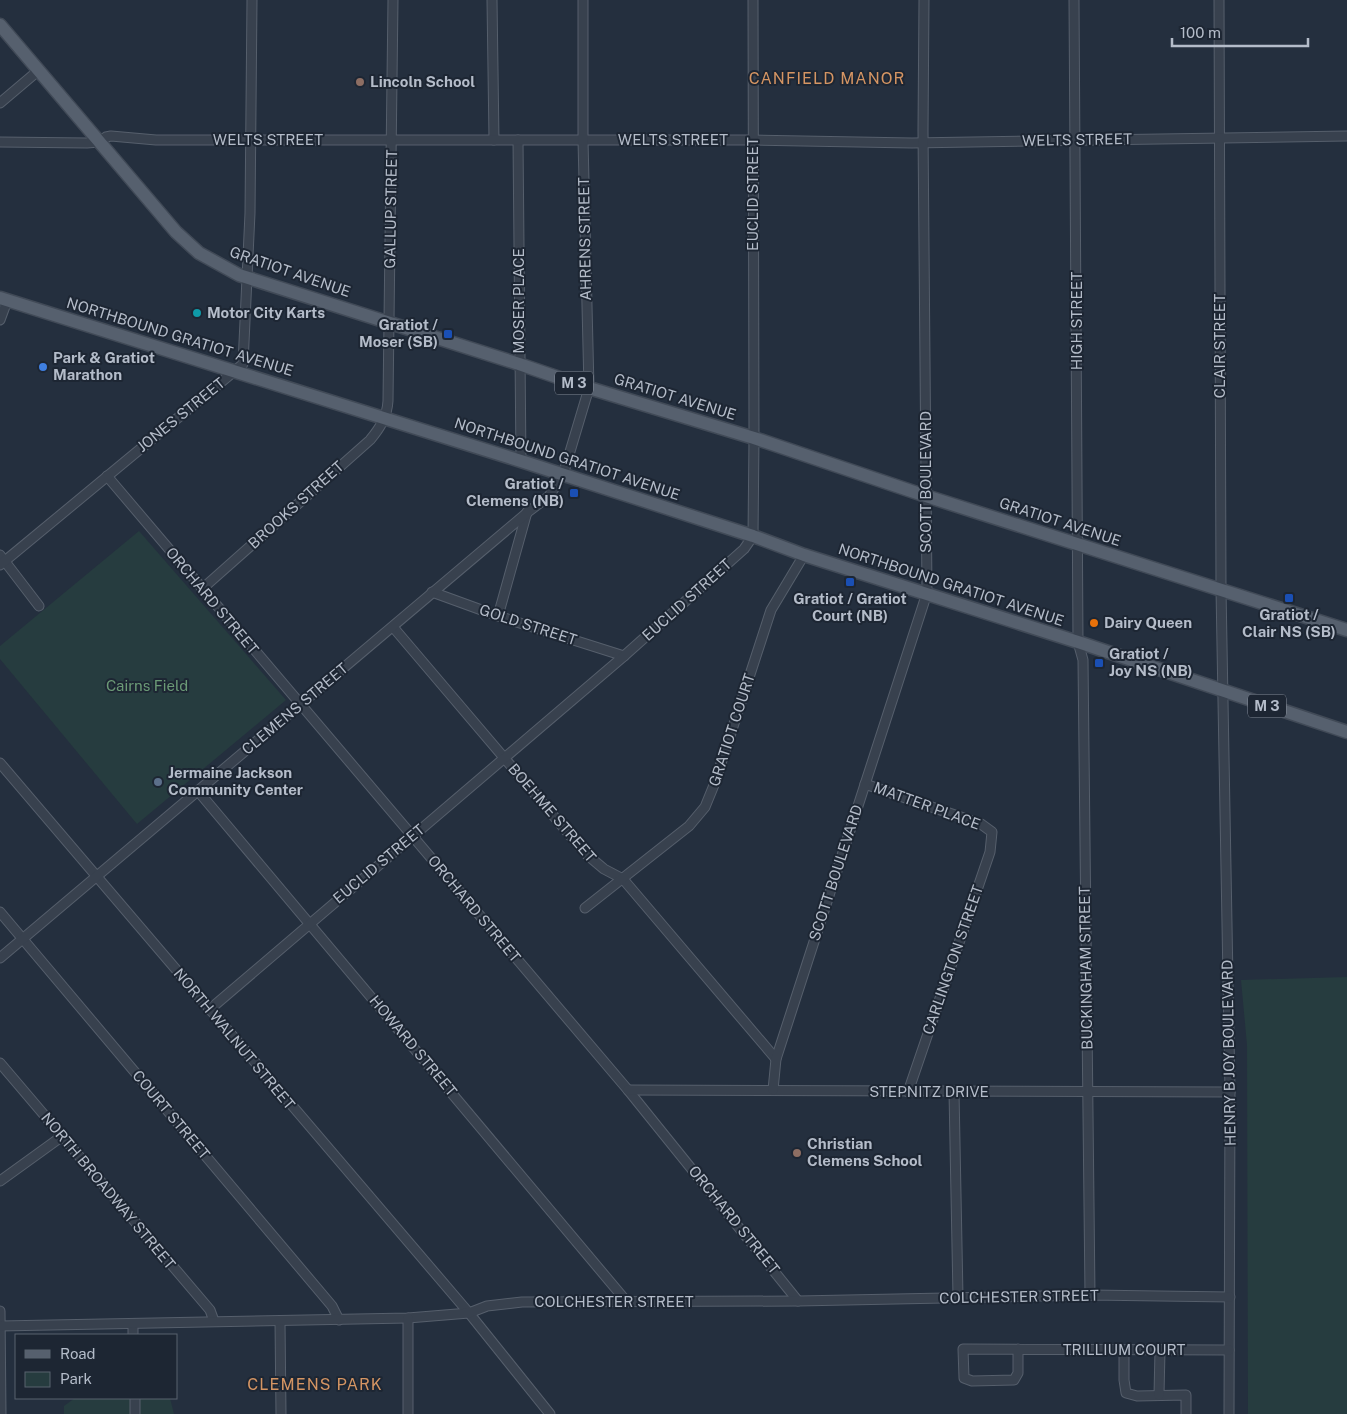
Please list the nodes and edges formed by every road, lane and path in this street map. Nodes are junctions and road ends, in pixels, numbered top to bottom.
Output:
1 (252, 0) edge
2 (393, 0) edge
3 (492, 0) edge
4 (583, 0) edge
5 (753, 0) edge
6 (924, 0) edge
7 (1074, 0) edge
8 (1219, 0) edge
9 (0, 25) edge
10 (39, 70) junction
11 (0, 103) edge
12 (1347, 136) edge
13 (1219, 138) junction
14 (252, 140) junction
15 (392, 140) junction
16 (494, 140) junction
17 (518, 140) junction
18 (583, 140) junction
19 (753, 140) junction
20 (1074, 140) junction
21 (0, 142) edge
22 (99, 142) junction
23 (923, 142) junction
24 (246, 278) junction
25 (3, 300) edge
26 (0, 320) edge
27 (389, 322) junction
28 (519, 364) junction
29 (234, 371) junction
30 (589, 388) junction
31 (385, 418) junction
32 (754, 438) junction
33 (521, 461) junction
34 (563, 475) junction
35 (106, 476) junction
36 (926, 496) junction
37 (528, 512) junction
38 (753, 536) junction
39 (1077, 544) junction
40 (804, 555) junction
41 (2, 560) edge
42 (202, 589) junction
43 (1221, 589) junction
44 (432, 592) junction
45 (927, 593) junction
46 (39, 606) dead end
47 (498, 616) junction
48 (393, 627) junction
49 (1347, 630) edge
50 (1078, 642) junction
51 (624, 656) junction
52 (1223, 691) junction
53 (300, 704) junction
54 (1347, 732) edge
55 (504, 758) junction
56 (0, 763) edge
57 (865, 784) junction
58 (198, 791) junction
59 (988, 829) joint
60 (412, 836) junction
61 (97, 876) junction
62 (623, 879) junction
63 (585, 908) dead end
64 (0, 912) edge
65 (310, 923) junction
66 (23, 939) junction
67 (0, 958) edge
68 (209, 1010) junction
69 (776, 1059) junction
70 (0, 1063) edge
71 (628, 1090) junction
72 (773, 1090) junction
73 (908, 1092) junction
74 (954, 1092) junction
75 (1088, 1092) junction
76 (1230, 1092) junction
77 (61, 1137) junction
78 (0, 1181) edge
79 (1090, 1295) junction
80 (1230, 1297) junction
81 (958, 1298) junction
82 (798, 1300) junction
83 (627, 1302) junction
84 (0, 1311) edge
85 (469, 1313) junction
86 (408, 1318) junction
87 (339, 1320) junction
88 (214, 1321) junction
89 (280, 1321) junction
90 (133, 1324) junction
91 (0, 1326) edge
92 (133, 1334) edge
93 (1018, 1349) junction
94 (1160, 1350) junction
95 (1229, 1350) junction
96 (1124, 1351) junction
97 (1159, 1395) junction
98 (135, 1399) edge
99 (1, 1414) edge
100 (135, 1414) edge
101 (281, 1414) edge
102 (408, 1414) edge
103 (550, 1414) edge
104 (1186, 1414) edge
105 (1229, 1414) edge

1 - 14 street, JONES STREET
2 - 15 street, GALLUP STREET
3 - 16 street
4 - 18 street, AHRENS STREET
5 - 19 street, EUCLID STREET
6 - 23 street, SCOTT BOULEVARD
7 - 20 street, HIGH STREET
8 - 13 street, CLAIR STREET
9 - 10 main road, GRATIOT AVENUE / M 3
10 - 11 street
10 - 22 main road, GRATIOT AVENUE / M 3
12 - 13 street, WELTS STREET
13 - 20 street, WELTS STREET
13 - 43 street, CLAIR STREET
14 - 15 street, WELTS STREET
14 - 22 street, WELTS STREET
14 - 24 street, JONES STREET
15 - 16 street, WELTS STREET
15 - 27 street, GALLUP STREET
16 - 17 street, WELTS STREET
17 - 18 street, WELTS STREET
17 - 28 street, MOSER PLACE
18 - 19 street, WELTS STREET
18 - 30 street, AHRENS STREET
19 - 23 street, WELTS STREET
19 - 32 street, EUCLID STREET
20 - 23 street, WELTS STREET
20 - 39 street, HIGH STREET
21 - 22 street, WELTS STREET
22 - 24 main road, GRATIOT AVENUE / M 3
23 - 36 street, SCOTT BOULEVARD
24 - 27 main road, GRATIOT AVENUE / M 3
24 - 29 street, JONES STREET
25 - 26 street
25 - 29 main road, NORTHBOUND GRATIOT AVENUE / M 3
27 - 28 main road, GRATIOT AVENUE / M 3
27 - 31 street, GALLUP STREET
28 - 30 main road, GRATIOT AVENUE / M 3
28 - 33 street, MOSER PLACE
29 - 31 main road, NORTHBOUND GRATIOT AVENUE / M 3
29 - 35 street, JONES STREET
30 - 32 main road, GRATIOT AVENUE / M 3
30 - 34 street, AHRENS STREET
31 - 33 main road, NORTHBOUND GRATIOT AVENUE / M 3
31 - 42 street, BROOKS STREET
32 - 36 main road, GRATIOT AVENUE / M 3
32 - 38 street, EUCLID STREET
33 - 34 main road, NORTHBOUND GRATIOT AVENUE / M 3
34 - 37 street, CLEMENS STREET
34 - 38 main road, NORTHBOUND GRATIOT AVENUE / M 3
35 - 41 street, JONES STREET
35 - 42 street, ORCHARD STREET
36 - 39 main road, GRATIOT AVENUE / M 3
36 - 45 street, SCOTT BOULEVARD
37 - 44 street, CLEMENS STREET
37 - 47 street
38 - 40 main road, NORTHBOUND GRATIOT AVENUE / M 3
38 - 51 street, EUCLID STREET
39 - 43 main road, GRATIOT AVENUE / M 3
39 - 50 street, HIGH STREET
40 - 45 main road, NORTHBOUND GRATIOT AVENUE / M 3
40 - 62 street, GRATIOT COURT
41 - 46 street
42 - 53 street, ORCHARD STREET
43 - 49 main road, GRATIOT AVENUE / M 3
43 - 52 street, CLAIR STREET
44 - 47 street, GOLD STREET
44 - 48 street, CLEMENS STREET
45 - 50 main road, NORTHBOUND GRATIOT AVENUE / M 3
45 - 57 street, SCOTT BOULEVARD
47 - 51 street, GOLD STREET
48 - 53 street, CLEMENS STREET
48 - 55 street, BOEHME STREET
50 - 52 main road, NORTHBOUND GRATIOT AVENUE / M 3
50 - 75 street, BUCKINGHAM STREET
51 - 55 street, EUCLID STREET
52 - 54 main road, M 3
52 - 76 street, HENRY B JOY BOULEVARD
53 - 58 street, CLEMENS STREET
53 - 60 street, ORCHARD STREET
55 - 60 street, EUCLID STREET
55 - 62 street, BOEHME STREET
56 - 61 street, NORTH WALNUT STREET
57 - 59 street, MATTER PLACE
57 - 69 street, SCOTT BOULEVARD
58 - 61 street, CLEMENS STREET
58 - 65 street, HOWARD STREET
59 - 73 street, CARLINGTON STREET
60 - 65 street, EUCLID STREET
60 - 71 street, ORCHARD STREET
61 - 66 street, CLEMENS STREET
61 - 68 street, NORTH WALNUT STREET
62 - 63 street, GRATIOT COURT
62 - 69 street, BOEHME STREET
64 - 66 street, COURT STREET
65 - 68 street, EUCLID STREET
65 - 83 street, HOWARD STREET
66 - 67 street, CLEMENS STREET
66 - 87 street, COURT STREET
68 - 85 street, NORTH WALNUT STREET
69 - 72 street, SCOTT BOULEVARD
70 - 77 street, NORTH BROADWAY STREET
71 - 72 street, STEPNITZ DRIVE
71 - 82 street, ORCHARD STREET
72 - 73 street, STEPNITZ DRIVE
73 - 74 street, STEPNITZ DRIVE
74 - 75 street, STEPNITZ DRIVE
74 - 81 street
75 - 76 street, STEPNITZ DRIVE
75 - 79 street, BUCKINGHAM STREET
76 - 80 street, HENRY B JOY BOULEVARD
77 - 78 street
77 - 88 street, NORTH BROADWAY STREET
79 - 80 street, COLCHESTER STREET
79 - 81 street, COLCHESTER STREET
80 - 95 street, HENRY B JOY BOULEVARD
81 - 82 street, COLCHESTER STREET
82 - 83 street, COLCHESTER STREET
83 - 85 street, COLCHESTER STREET
84 - 91 street
85 - 86 street, COLCHESTER STREET
85 - 103 street, NORTH WALNUT STREET
86 - 87 street, COLCHESTER STREET
86 - 102 street
87 - 89 street, COLCHESTER STREET
88 - 89 street, COLCHESTER STREET
88 - 90 street, COLCHESTER STREET
89 - 101 street
90 - 91 street, COLCHESTER STREET
90 - 92 street
91 - 99 street
93 - 93 street, TRILLIUM COURT
93 - 96 street, TRILLIUM COURT
94 - 95 street, TRILLIUM COURT
94 - 96 street, TRILLIUM COURT
94 - 97 street
95 - 105 street, HENRY B JOY BOULEVARD
96 - 97 street
97 - 104 street
98 - 100 street

